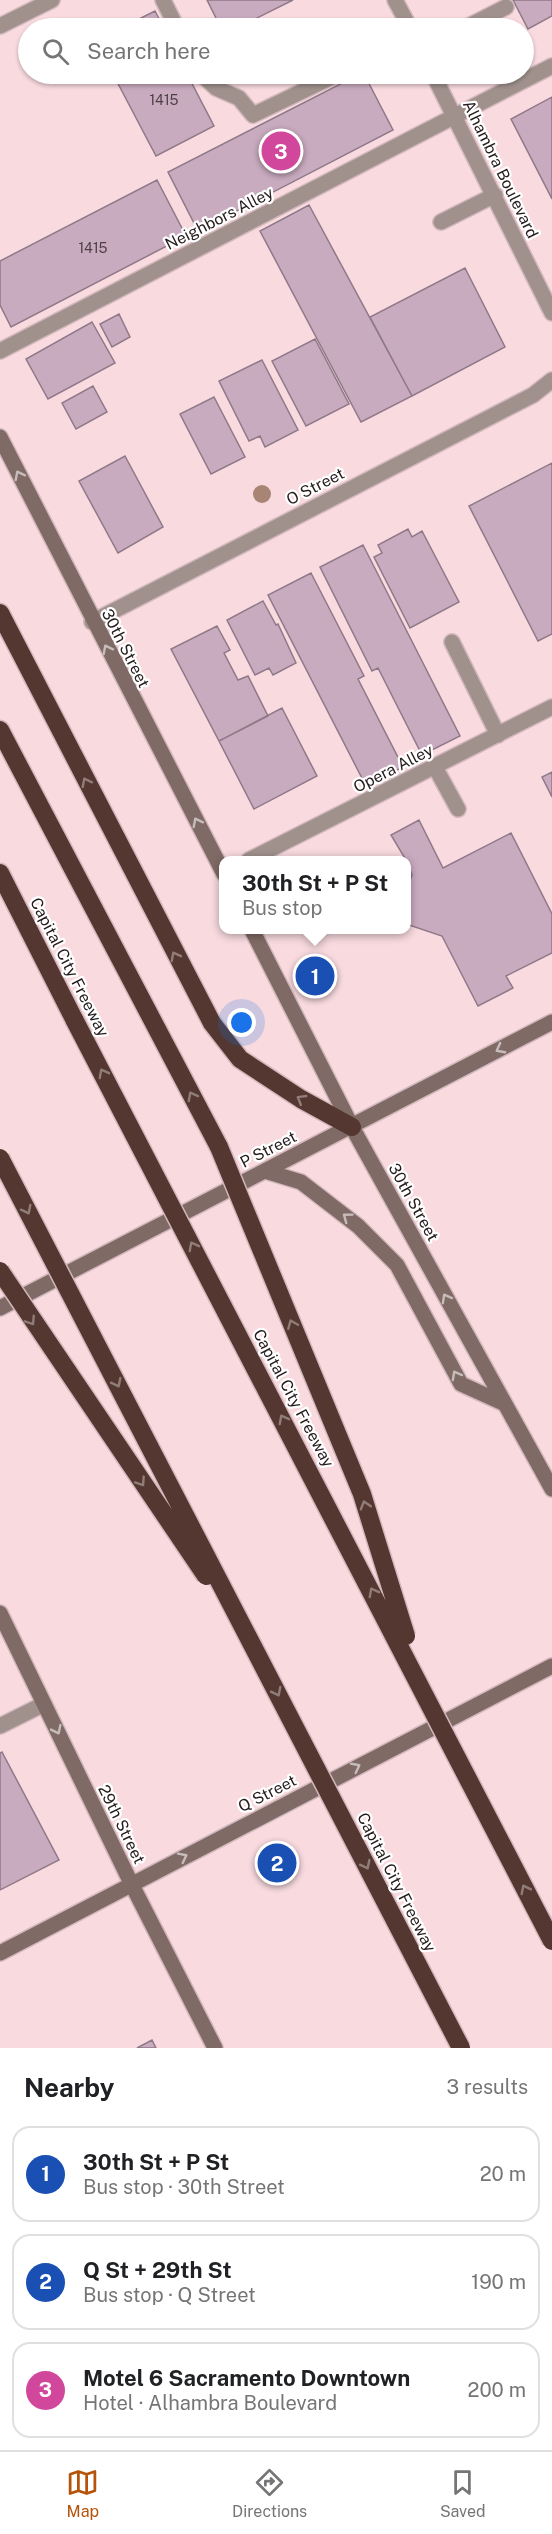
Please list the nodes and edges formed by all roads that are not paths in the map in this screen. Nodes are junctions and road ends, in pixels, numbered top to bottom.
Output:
1 (52, 0) edge
2 (163, 0) edge
3 (395, 0) edge
4 (506, 7) dead end
5 (172, 18) edge
6 (405, 18) edge
7 (485, 18) edge
8 (0, 26) edge
9 (552, 66) edge
10 (534, 75) edge
11 (212, 84) edge
12 (318, 84) edge
13 (438, 84) edge
14 (517, 84) edge
15 (456, 116) junction
16 (495, 195) junction
17 (441, 222) dead end
18 (552, 313) edge
19 (0, 351) edge
20 (552, 380) edge
21 (0, 437) edge
22 (0, 614) edge
23 (92, 622) junction
24 (452, 642) dead end
25 (552, 707) edge
26 (0, 730) edge
27 (498, 735) junction
28 (435, 767) junction
29 (458, 809) dead end
30 (259, 856) edge
31 (219, 866) edge
32 (0, 873) edge
33 (254, 934) edge
34 (552, 1022) edge
35 (352, 1127) junction
36 (0, 1158) edge
37 (265, 1171) junction
38 (0, 1271) edge
39 (0, 1308) edge
40 (505, 1404) junction
41 (552, 1489) edge
42 (2, 1623) edge
43 (250, 1640) junction
44 (552, 1666) edge
45 (419, 1681) junction
46 (44, 1704) junction
47 (0, 1726) edge
48 (131, 1883) junction
49 (552, 1941) edge
50 (0, 1953) edge
51 (215, 2048) edge
52 (460, 2048) edge

1 - 8 street
2 - 5 street
3 - 6 street
4 - 7 street
9 - 10 street, Neighbors Alley
11 - 12 street
13 - 15 street, Alhambra Boulevard
14 - 15 street, Neighbors Alley
15 - 16 street, Alhambra Boulevard
15 - 19 street, Neighbors Alley
16 - 17 street
16 - 18 street, Alhambra Boulevard
20 - 23 street, O Street
23 -> 21 main road, 30th Street
35 -> 22 highway
31 -> 23 main road, 30th Street
24 - 27 street
25 - 27 street, Opera Alley
45 -> 26 highway, bridge
27 - 28 street, Opera Alley
28 - 29 street
28 - 30 street, Opera Alley
45 -> 32 highway, Capital City Freeway, bridge
33 - 35 main road, 30th Street
34 -> 35 main road, P Street
35 - 37 main road, P Street
40 -> 35 main road, 30th Street
36 -> 43 highway, Capital City Freeway, bridge
37 - 39 main road, P Street
40 -> 37 main road
38 -> 43 highway, bridge
40 - 41 main road, 30th Street
42 - 46 main road, 29th Street
43 -> 52 highway, Capital City Freeway, bridge
48 -> 44 main road, Q Street
49 -> 45 highway, Capital City Freeway, bridge
46 - 47 street
46 -> 48 main road, 29th Street
48 - 50 main road, Q Street
48 - 51 main road, 29th Street

